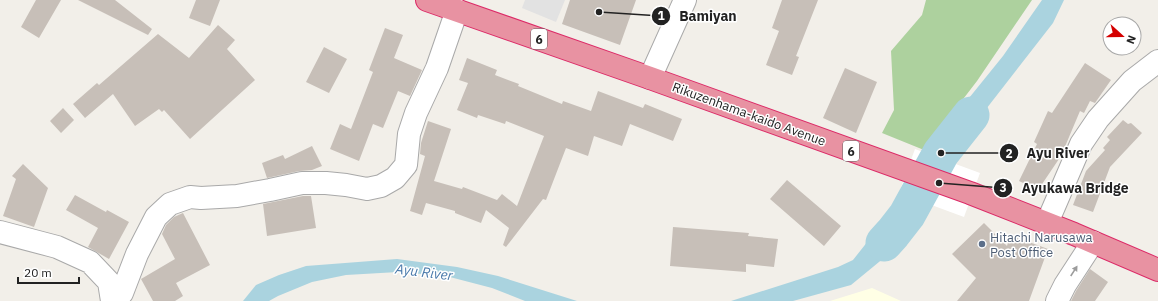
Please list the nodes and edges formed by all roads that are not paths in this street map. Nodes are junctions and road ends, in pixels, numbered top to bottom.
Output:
1 (427, 0) edge
2 (685, 0) edge
3 (457, 10) junction
4 (1158, 61) edge
5 (650, 78) junction
6 (1047, 223) junction
7 (0, 232) edge
8 (1093, 242) junction
9 (1158, 270) edge
10 (118, 299) edge
11 (1056, 301) edge

1 - 3 highway, Rikuzenhama-kaido Avenue / 6
2 - 5 street
3 - 5 highway, Rikuzenhama-kaido Avenue / 6
3 - 10 street
4 - 6 street
5 - 6 highway, Rikuzenhama-kaido Avenue / 6
6 - 8 highway, Rikuzenhama-kaido Avenue / 6
7 - 10 street
8 - 9 highway, Rikuzenhama-kaido Avenue / 6
11 -> 8 street

